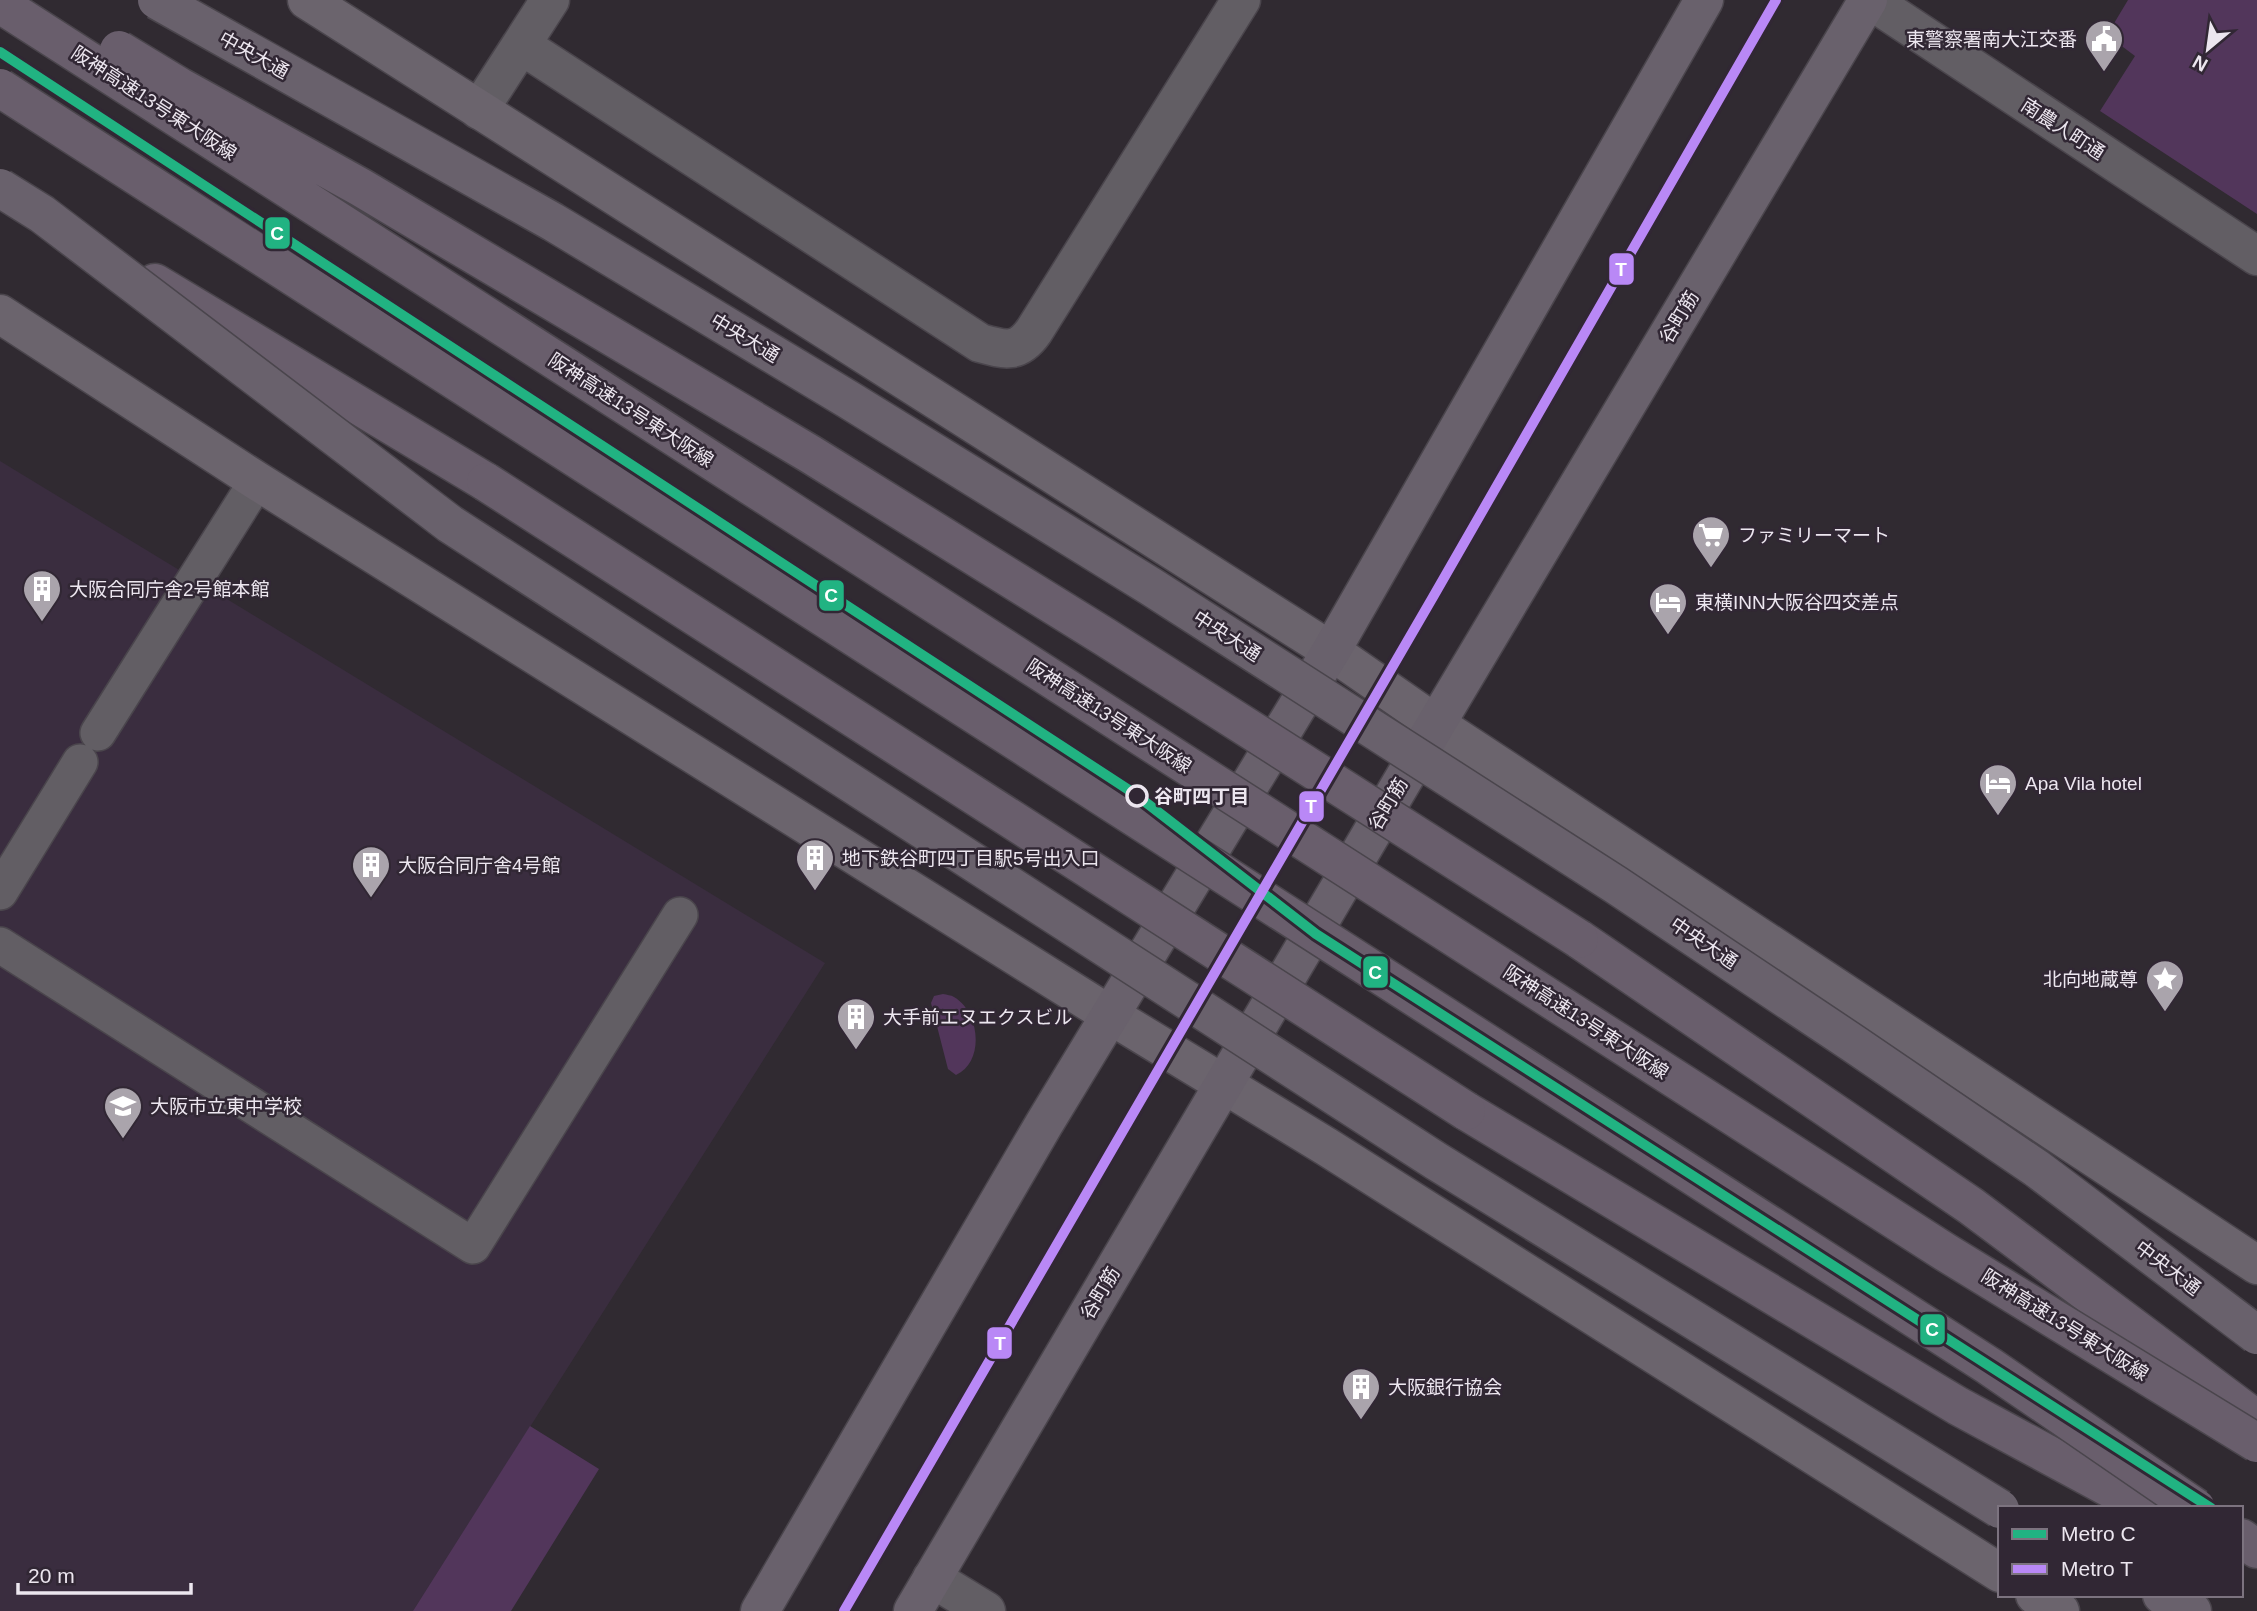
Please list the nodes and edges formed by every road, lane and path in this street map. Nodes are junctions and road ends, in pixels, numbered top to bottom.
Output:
1 (36, 0) edge
2 (157, 0) edge
3 (307, 0) edge
4 (550, 0) edge
5 (1241, 0) edge
6 (1704, 0) edge
7 (1869, 0) edge
8 (0, 4) edge
9 (521, 45) junction
10 (0, 88) edge
11 (479, 110) junction
12 (0, 188) edge
13 (41, 214) junction
14 (2257, 256) edge
15 (0, 314) edge
16 (257, 481) junction
17 (1331, 651) junction
18 (1436, 724) junction
19 (0, 892) edge
20 (680, 915) dead end
21 (0, 945) edge
22 (1110, 1015) junction
23 (1224, 1083) junction
24 (2257, 1265) edge
25 (2257, 1335) edge
26 (2257, 1420) edge
27 (2257, 1443) edge
28 (2143, 1506) edge
29 (2193, 1506) edge
30 (1998, 1508) edge
31 (1998, 1572) edge
32 (932, 1578) junction
33 (2038, 1597) edge
34 (2166, 1597) edge
35 (760, 1611) edge
36 (913, 1611) edge
37 (986, 1611) edge
38 (2060, 1611) edge
39 (2192, 1611) edge

1 - 26 highway, bridge
2 - 25 main road, 中央大通, bridge
3 - 11 street, 中央大通
4 - 9 street
5 - 9 street
6 - 17 main road
7 - 14 street, 南農人町通
7 - 18 main road, 谷町筋
8 - 27 highway, 阪神高速13号東大阪線, bridge
9 - 11 street
10 - 29 highway, bridge
11 - 17 street, 中央大通
12 - 13 main road, bridge
13 - 28 highway, bridge
13 - 30 main road, bridge
15 - 16 street
16 - 19 lane
16 - 22 street
17 - 18 street, 中央大通
17 - 22 main road
18 - 23 main road, 谷町筋
18 - 24 street, 中央大通
20 - 21 lane
22 - 23 street
22 - 35 main road
23 - 31 street
23 - 32 main road, 谷町筋
32 - 36 main road, 谷町筋
32 - 37 street
33 - 38 street
34 - 39 main road

